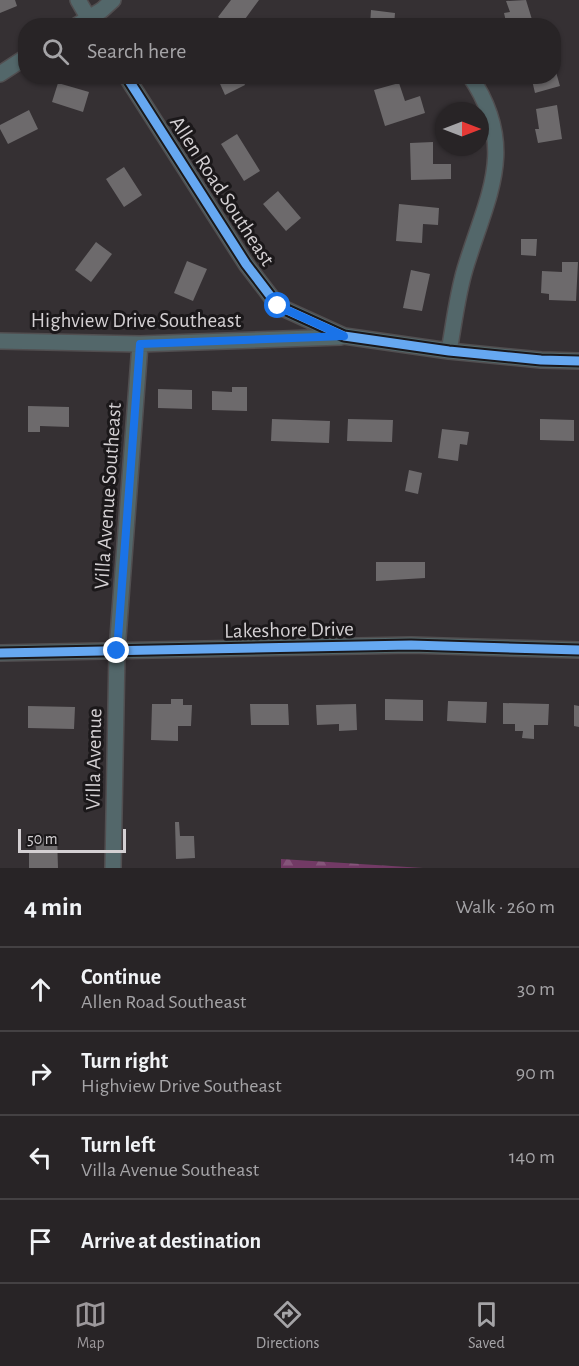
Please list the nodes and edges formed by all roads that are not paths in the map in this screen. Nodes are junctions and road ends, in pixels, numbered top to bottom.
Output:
1 (78, 0) edge
2 (113, 0) edge
3 (84, 18) edge
4 (92, 18) edge
5 (18, 62) edge
6 (0, 74) edge
7 (131, 84) edge
8 (475, 84) edge
9 (344, 336) junction
10 (0, 341) edge
11 (140, 344) junction
12 (449, 351) junction
13 (579, 361) edge
14 (579, 650) edge
15 (117, 651) junction
16 (0, 653) edge
17 (113, 868) edge

1 - 3 street
2 - 4 street
5 - 6 street
7 - 9 street, Allen Road Southeast
8 - 12 street
9 - 11 street, Highview Drive Southeast
9 - 12 street, Allen Road Southeast
10 - 11 street, Highview Drive Southeast
11 - 15 street, Villa Avenue Southeast
12 - 13 street, Allen Road Southeast
14 - 15 street, Lakeshore Drive
15 - 16 street, Lakeshore Drive
15 - 17 street, Villa Avenue

